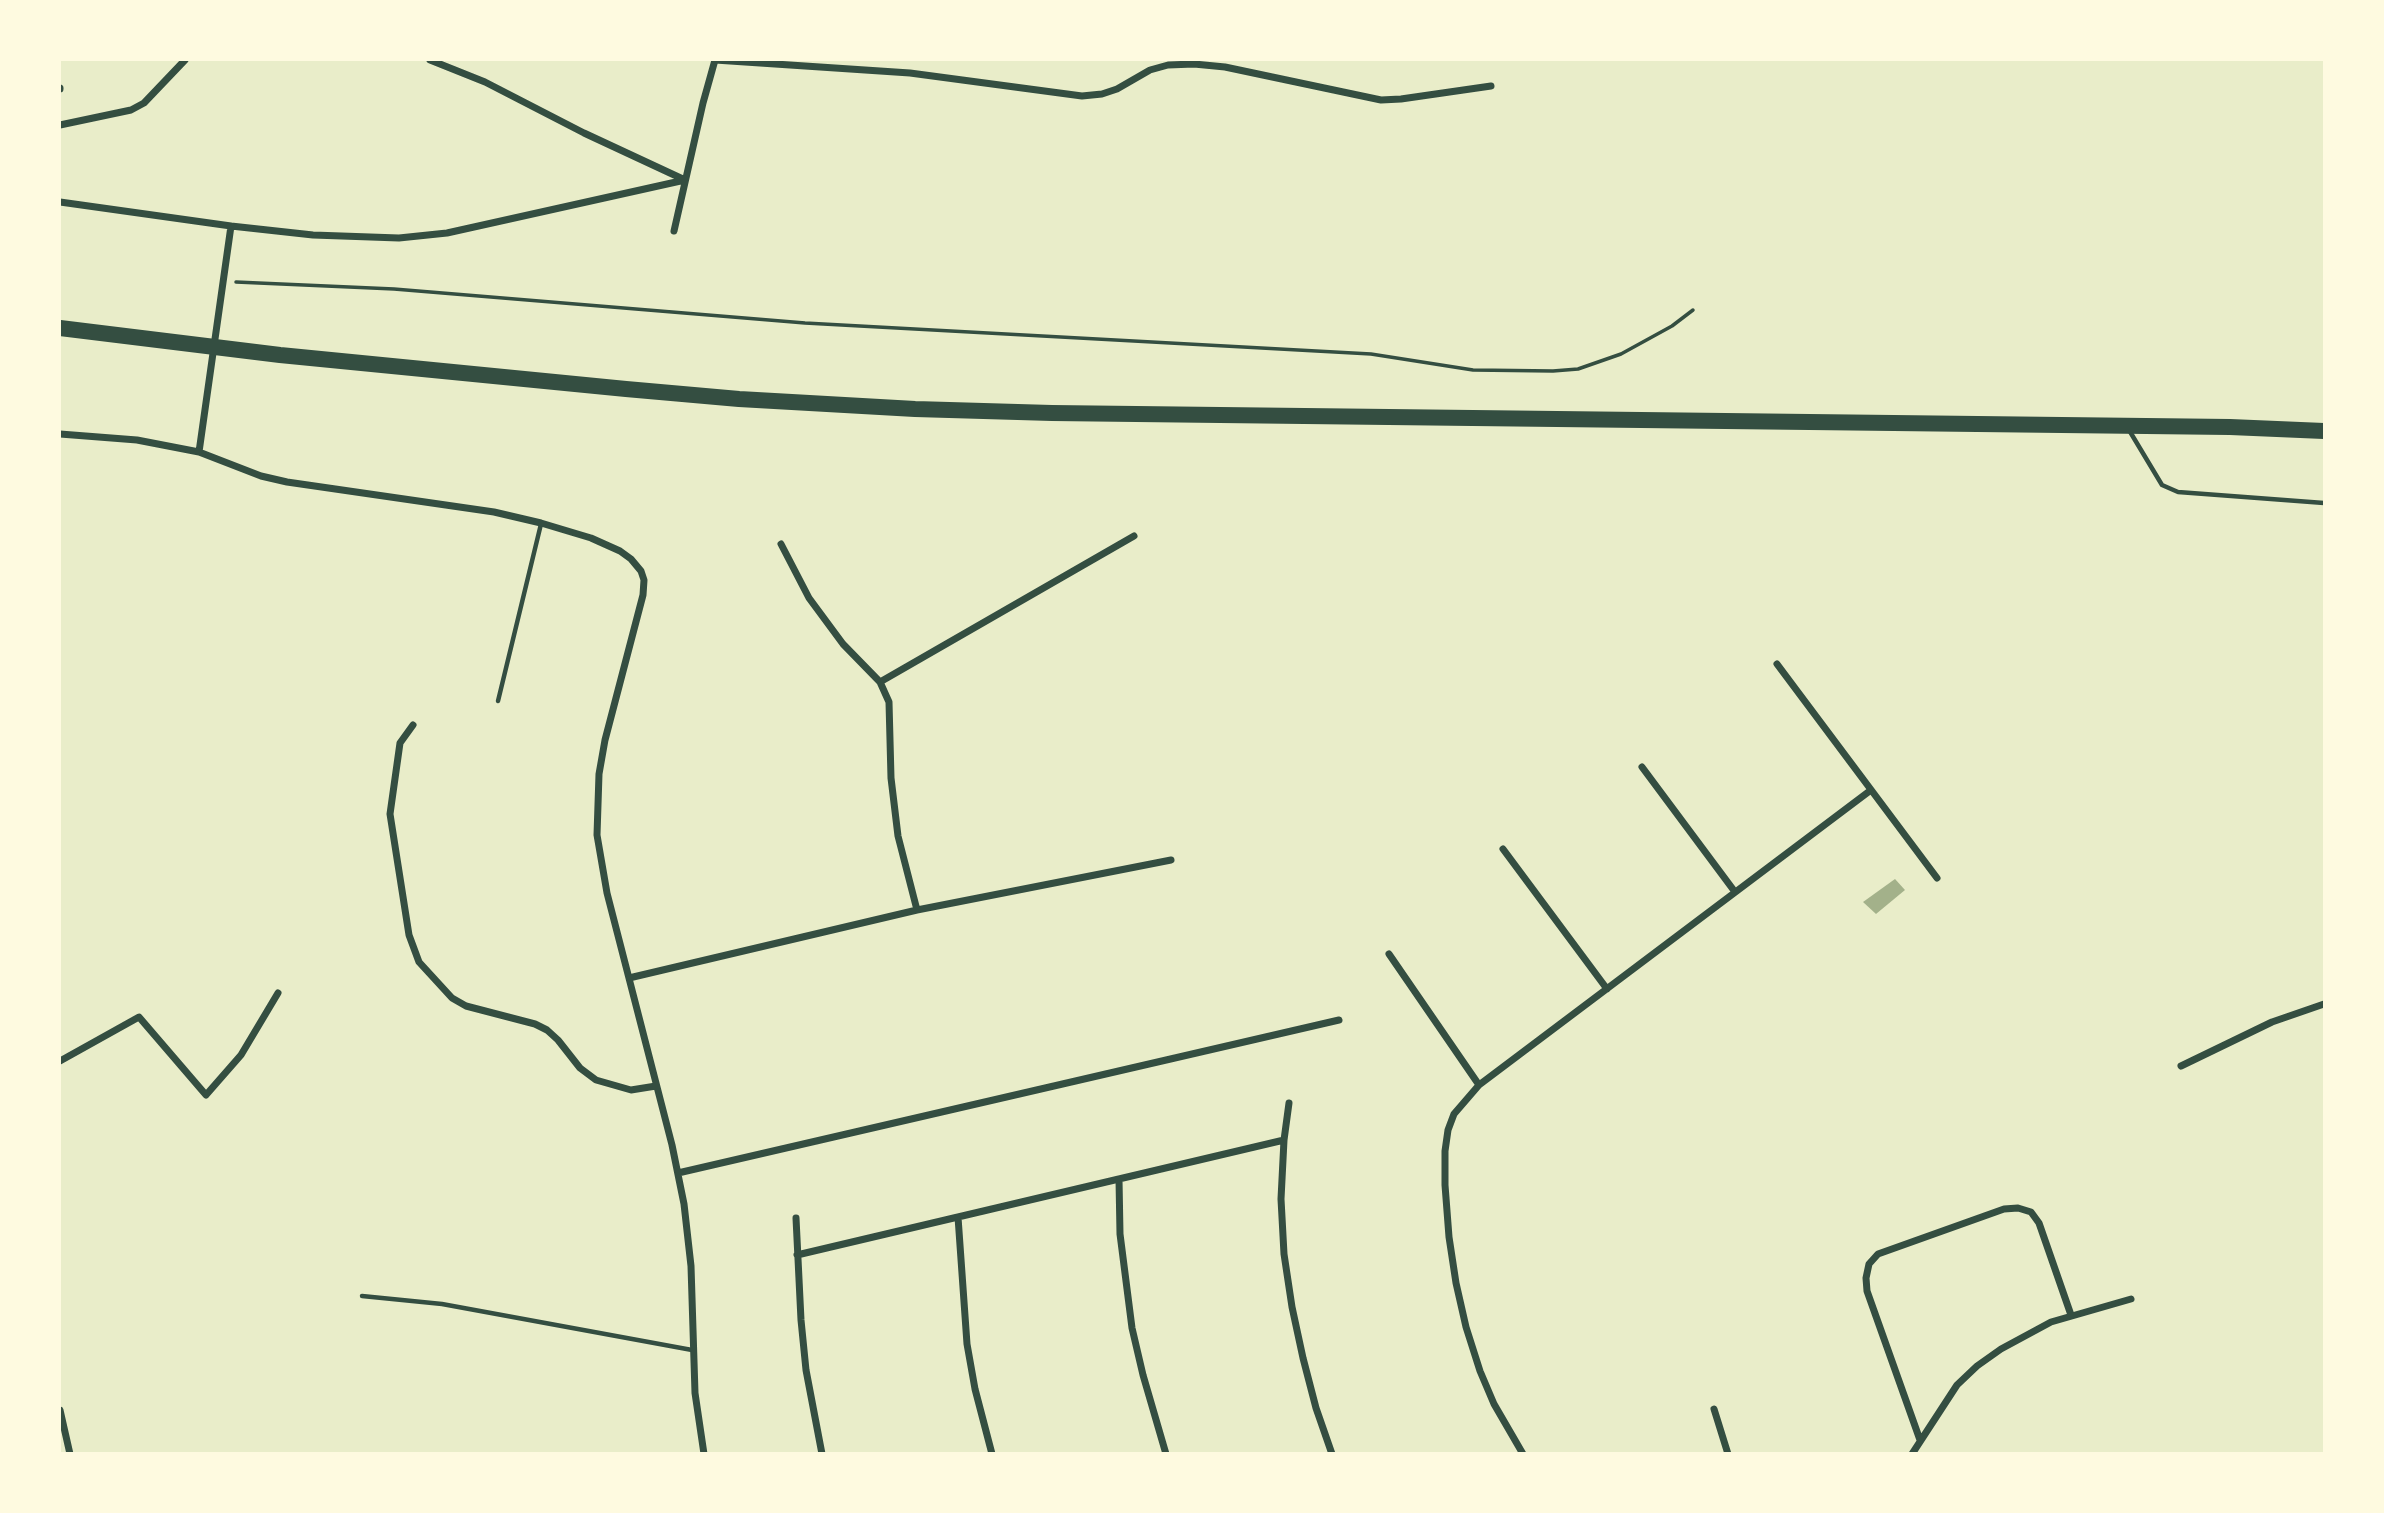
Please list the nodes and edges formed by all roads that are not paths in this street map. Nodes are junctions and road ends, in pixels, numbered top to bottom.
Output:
1 (185, 60) edge
2 (430, 60) edge
3 (715, 60) edge
4 (1491, 86) dead end
5 (60, 125) edge
6 (685, 180) junction
7 (60, 202) edge
8 (231, 226) junction
9 (674, 231) dead end
10 (60, 328) edge
11 (2127, 426) junction
12 (2325, 431) edge
13 (60, 434) edge
14 (199, 452) junction
15 (2325, 503) edge
16 (541, 523) junction
17 (1134, 536) dead end
18 (781, 544) dead end
19 (1777, 664) dead end
20 (880, 682) junction
21 (498, 701) dead end
22 (413, 725) dead end
23 (1642, 767) dead end
24 (1871, 790) junction
25 (1503, 849) dead end
26 (1171, 860) dead end
27 (1937, 878) dead end
28 (1735, 892) junction
29 (917, 910) junction
30 (1389, 954) dead end
31 (629, 978) junction
32 (1607, 989) junction
33 (278, 993) dead end
34 (2325, 1004) edge
35 (1339, 1020) dead end
36 (60, 1061) edge
37 (2180, 1066) dead end
38 (1479, 1085) junction
39 (656, 1086) junction
40 (1289, 1103) dead end
41 (1284, 1140) junction
42 (678, 1173) junction
43 (1119, 1179) junction
44 (796, 1217) dead end
45 (958, 1217) junction
46 (797, 1255) junction
47 (362, 1296) dead end
48 (2131, 1299) dead end
49 (2071, 1315) junction
50 (692, 1350) junction
51 (1714, 1409) dead end
52 (60, 1410) edge
53 (1920, 1440) junction
54 (70, 1454) edge
55 (704, 1454) edge
56 (822, 1454) edge
57 (992, 1454) edge
58 (1166, 1454) edge
59 (1332, 1454) edge
60 (1524, 1454) edge
61 (1728, 1454) edge
62 (1912, 1454) edge

1 - 5 street
2 - 6 street
3 - 4 street
3 - 6 street
6 - 8 street
6 - 9 street
7 - 8 street
8 - 14 street
10 - 11 highway
11 - 12 highway
11 - 15 lane
13 - 14 street
14 - 16 street
16 - 21 lane
16 - 31 street
17 - 20 street
18 - 20 street
19 - 24 street
20 - 29 street
22 - 39 street
23 - 28 street
24 - 27 street
24 - 28 street
25 - 32 street
26 - 29 street
28 - 32 street
29 - 31 street
30 - 38 street
31 - 39 street
32 - 38 street
33 - 36 street
34 - 37 street
35 - 42 street
38 - 60 street
39 - 42 street
40 - 41 street
41 - 43 street
41 - 59 street
42 - 50 street
43 - 45 street
43 - 58 street
44 - 46 street
45 - 46 street
45 - 57 street
46 - 56 street
47 - 50 lane
48 - 49 street
49 - 53 street
49 - 53 street
50 - 55 street
51 - 61 street
52 - 54 street
53 - 62 street

